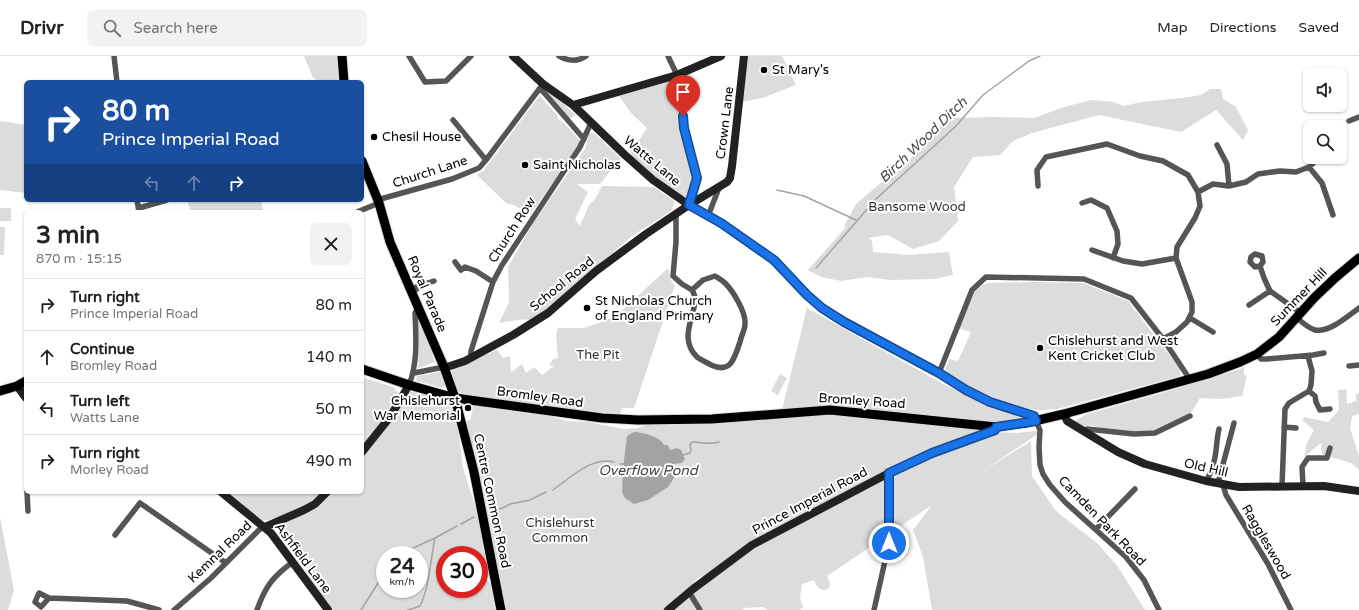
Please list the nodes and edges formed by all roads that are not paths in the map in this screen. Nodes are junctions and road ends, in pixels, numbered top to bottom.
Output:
1 (114, 56) edge
2 (342, 56) edge
3 (408, 56) edge
4 (471, 56) edge
5 (512, 56) edge
6 (559, 56) edge
7 (586, 56) edge
8 (668, 56) edge
9 (721, 56) edge
10 (744, 56) edge
11 (522, 59) edge
12 (677, 75) junction
13 (117, 80) edge
14 (344, 80) edge
15 (542, 86) junction
16 (593, 100) junction
17 (573, 105) junction
18 (584, 116) junction
19 (1359, 117) edge
20 (453, 120) dead end
21 (1349, 120) dead end
22 (591, 123) junction
23 (584, 139) junction
24 (1217, 145) dead end
25 (486, 160) junction
26 (1312, 164) edge
27 (364, 166) edge
28 (1309, 167) junction
29 (1038, 186) dead end
30 (1229, 186) junction
31 (719, 188) junction
32 (1198, 192) junction
33 (161, 202) edge
34 (378, 202) junction
35 (1082, 203) dead end
36 (689, 205) junction
37 (139, 210) edge
38 (360, 210) edge
39 (676, 213) junction
40 (708, 216) junction
41 (1333, 216) dead end
42 (1092, 250) dead end
43 (1113, 258) junction
44 (1176, 258) junction
45 (1359, 258) edge
46 (455, 262) dead end
47 (1260, 266) dead end
48 (434, 281) dead end
49 (493, 282) junction
50 (692, 290) junction
51 (1270, 290) junction
52 (411, 292) junction
53 (1249, 305) dead end
54 (418, 308) junction
55 (1359, 308) edge
56 (1299, 316) junction
57 (1190, 318) junction
58 (1213, 332) dead end
59 (1164, 339) junction
60 (1324, 353) dead end
61 (1257, 354) junction
62 (1308, 356) junction
63 (471, 357) junction
64 (1359, 365) edge
65 (1349, 366) dead end
66 (444, 367) junction
67 (364, 370) edge
68 (414, 373) junction
69 (939, 373) junction
70 (1189, 378) junction
71 (24, 382) edge
72 (409, 385) junction
73 (17, 386) junction
74 (1309, 390) junction
75 (0, 391) edge
76 (24, 395) edge
77 (455, 398) junction
78 (1330, 409) dead end
79 (1064, 414) junction
80 (1190, 416) dead end
81 (1036, 421) junction
82 (1234, 423) dead end
83 (996, 427) junction
84 (1284, 427) junction
85 (1296, 428) dead end
86 (1219, 429) dead end
87 (1084, 432) junction
88 (1330, 448) dead end
89 (364, 450) edge
90 (889, 473) junction
91 (1206, 481) junction
92 (1221, 484) junction
93 (1303, 485) junction
94 (1282, 486) junction
95 (1135, 489) dead end
96 (1359, 491) edge
97 (27, 494) edge
98 (224, 494) edge
99 (325, 494) edge
100 (28, 511) dead end
101 (265, 527) junction
102 (1096, 529) junction
103 (115, 535) dead end
104 (293, 562) junction
105 (226, 563) junction
106 (689, 592) junction
107 (49, 598) dead end
108 (500, 598) junction
109 (159, 610) edge
110 (174, 610) edge
111 (257, 610) edge
112 (328, 610) edge
113 (497, 610) edge
114 (501, 610) edge
115 (668, 610) edge
116 (700, 610) edge
117 (874, 610) edge
118 (1159, 610) edge
119 (1290, 610) edge

1 - 13 street
2 - 14 main road
3 - 4 street
5 - 11 main road, Watts Lane
6 - 7 street
8 - 12 street
9 - 12 main road
10 - 31 main road, Crown Lane
11 - 15 main road, Watts Lane
12 - 16 main road
12 - 36 street
15 - 17 main road, Watts Lane
15 - 23 street
15 - 25 street, Church Lane
16 - 17 main road
16 - 18 main road
17 - 18 main road, Watts Lane
18 - 22 main road, Watts Lane
19 - 21 street
20 - 25 street
22 - 23 street, Church Row
22 - 36 main road, Watts Lane
23 - 49 street, Church Row
24 - 30 street
25 - 34 street, Church Lane
26 - 28 street
27 - 34 main road, Royal Parade
28 - 30 street
28 - 41 street
29 - 32 street
30 - 32 street
31 - 36 main road, Crown Lane
31 - 40 street, Crown Lane
32 - 44 street
33 - 37 street
34 - 38 street, Church Lane
34 - 52 main road, Royal Parade
35 - 43 street
36 - 39 main road, School Road
36 - 40 main road, Watts Lane
39 - 50 street
39 - 63 main road, School Road
40 - 69 main road, Watts Lane
42 - 43 street
43 - 44 street
44 - 57 street
45 - 56 main road, Summer Hill
46 - 49 street
47 - 51 street
48 - 52 street
49 - 63 street, Church Row
50 - 50 street
51 - 53 street
51 - 56 street
52 - 54 main road, Royal Parade
54 - 66 main road, Royal Parade
54 - 68 street
55 - 56 street
56 - 61 main road, Summer Hill
57 - 58 street
57 - 59 street
59 - 69 street
59 - 70 street
60 - 62 street
61 - 62 street
61 - 70 main road, Bromley Road
62 - 74 street
63 - 66 main road, School Road
64 - 65 street
66 - 68 street
66 - 77 main road, Royal Parade
67 - 72 main road, Bromley Road
68 - 72 street
69 - 81 main road, Watts Lane
70 - 79 main road, Bromley Road
71 - 73 main road
72 - 77 main road, Bromley Road
72 - 89 main road
73 - 75 main road
73 - 76 main road
74 - 78 street
74 - 84 street
77 - 83 main road, Bromley Road
77 - 108 main road, Centre Common Road
79 - 81 main road, Bromley Road
79 - 87 main road, Old Hill
80 - 87 street
81 - 83 main road, Bromley Road
81 - 102 street, Camden Park Road
82 - 92 street
83 - 90 main road, Prince Imperial Road
84 - 85 street
84 - 94 street
86 - 91 street
87 - 91 main road, Old Hill
88 - 93 street
90 - 106 main road, Prince Imperial Road
90 - 117 street
91 - 92 main road, Old Hill
92 - 94 main road, Old Hill
92 - 119 street, Raggleswood
93 - 94 main road, Old Hill
93 - 96 main road, Old Hill
95 - 102 street
97 - 100 street
98 - 101 main road, Ashfield Lane
99 - 101 main road, Kemnal Road
101 - 104 main road, Ashfield Lane
101 - 105 street, Kemnal Road
102 - 118 street, Camden Park Road
103 - 105 street
104 - 111 street
104 - 112 main road, Ashfield Lane
105 - 110 street, Kemnal Road
106 - 115 main road, Prince Imperial Road
106 - 116 street
107 - 109 street
108 - 113 main road
108 - 114 main road, Centre Common Road

